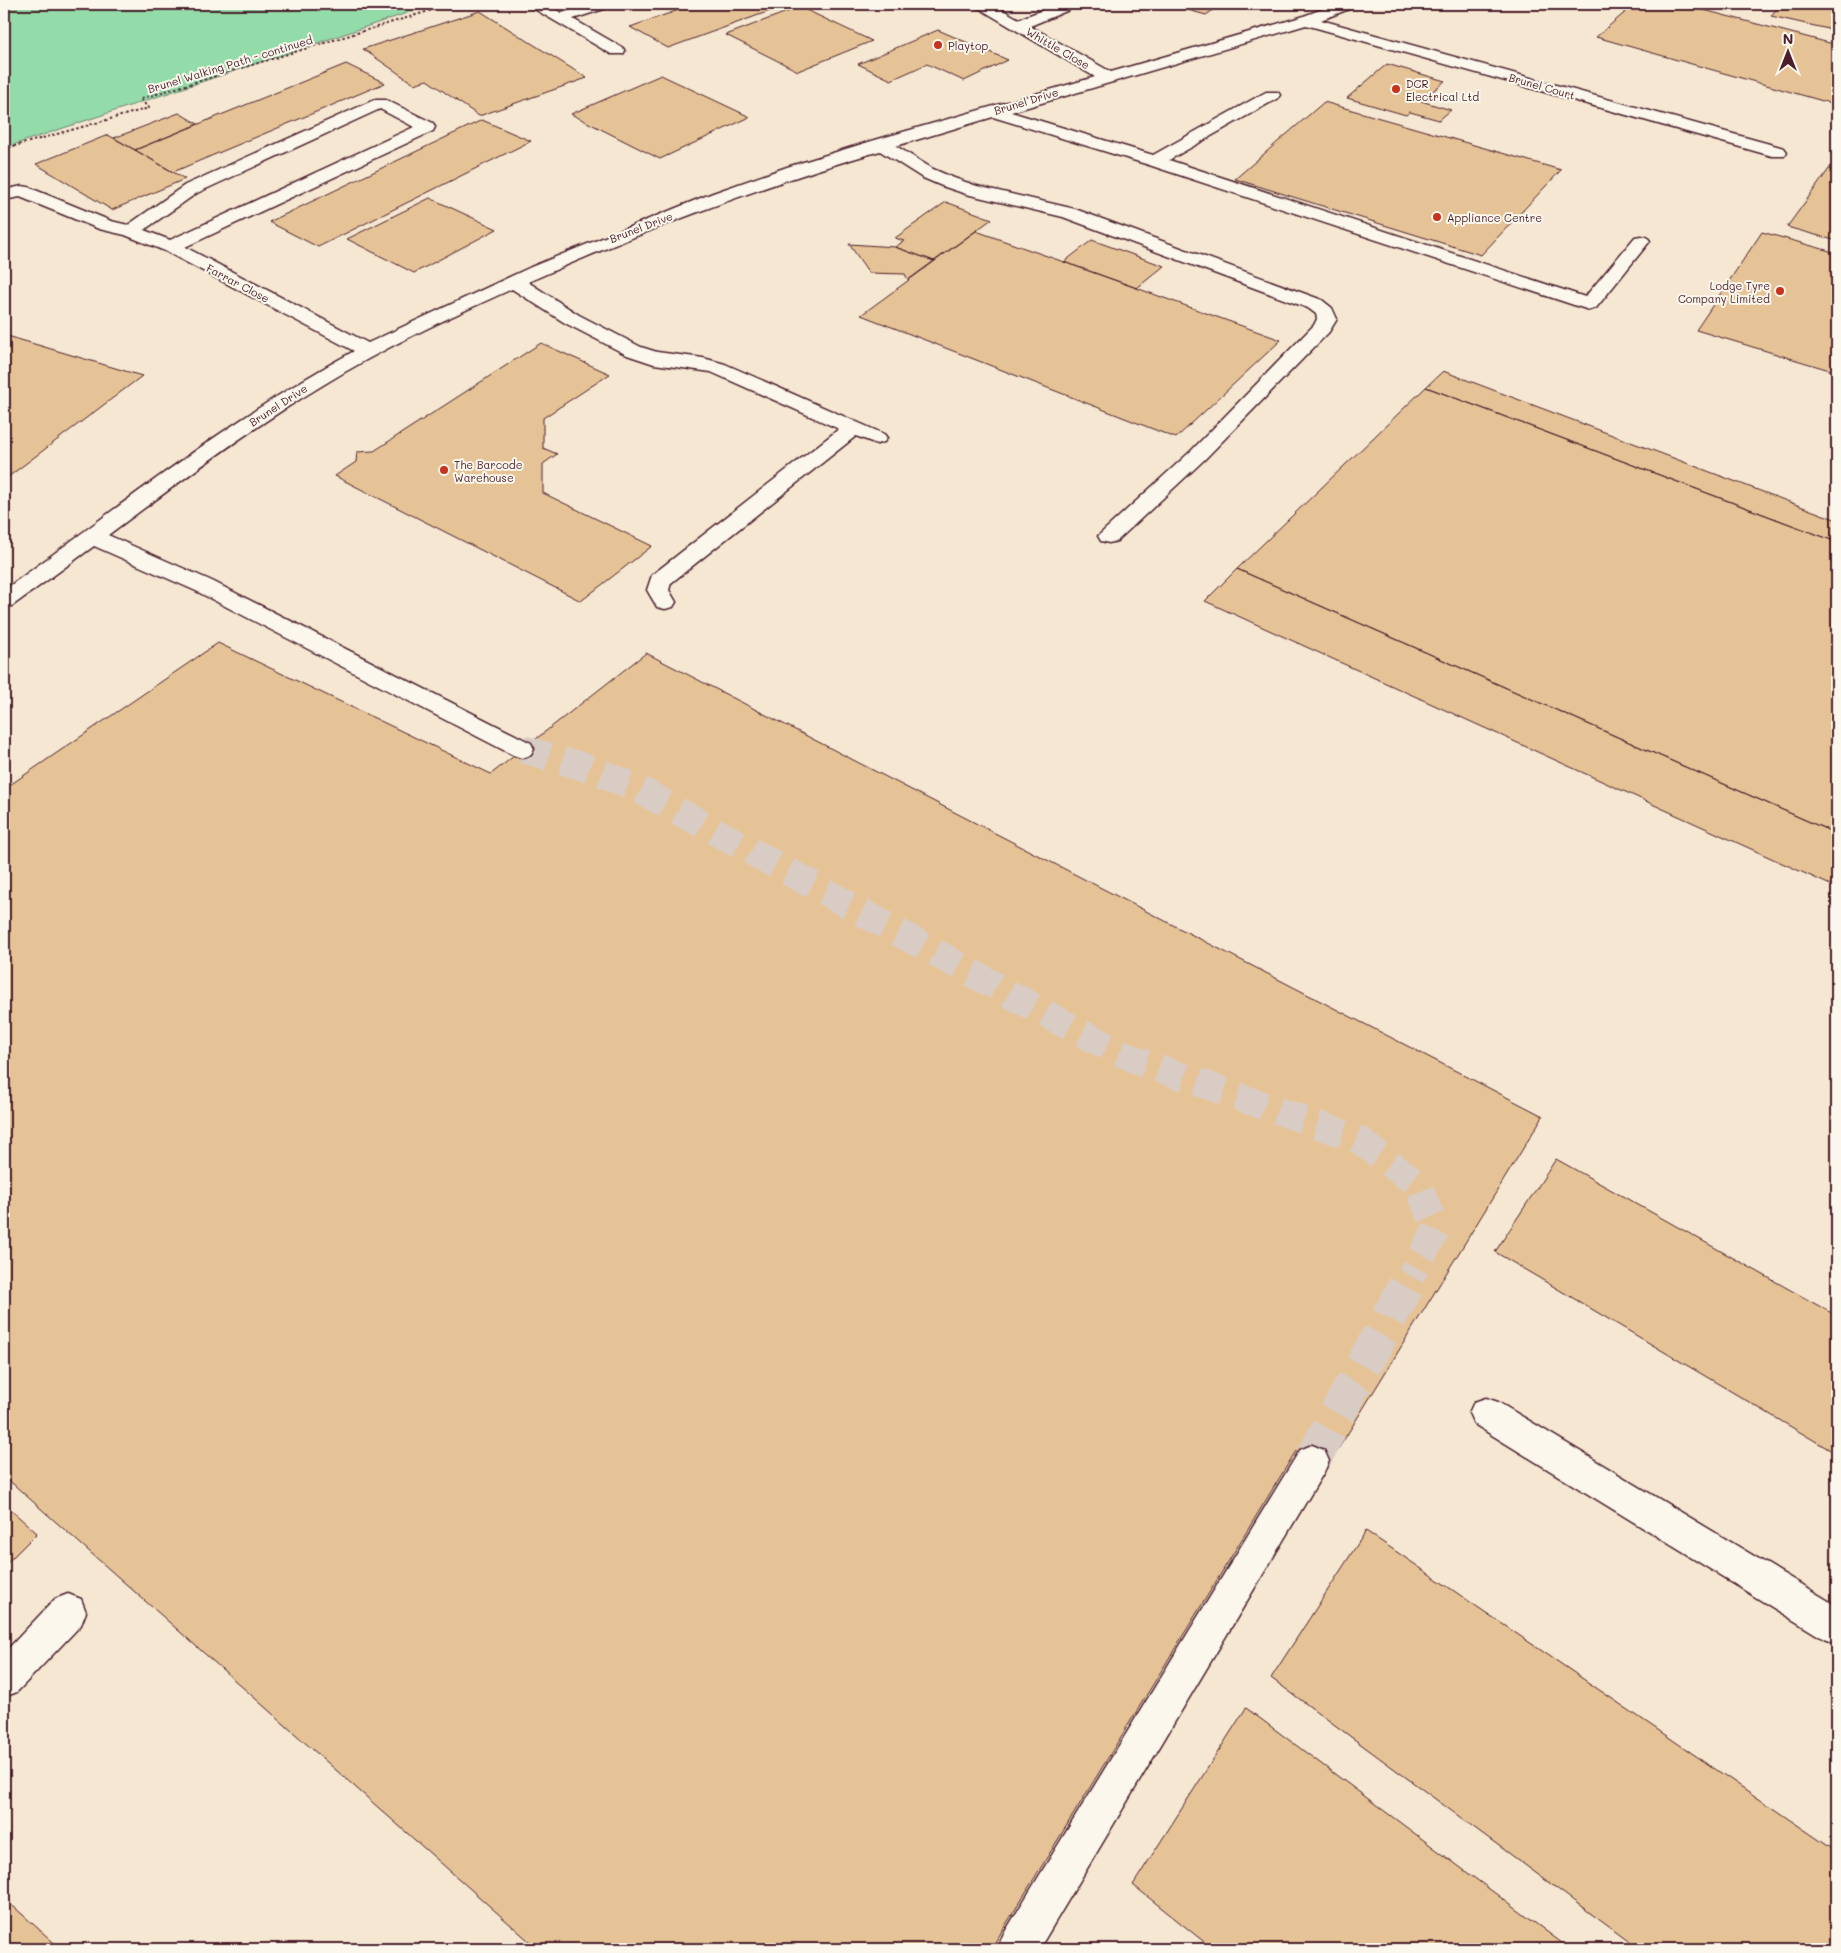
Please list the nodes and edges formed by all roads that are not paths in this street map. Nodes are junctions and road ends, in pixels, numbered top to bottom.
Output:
1 (536, 4) edge
2 (605, 4) edge
3 (982, 4) edge
4 (1067, 4) edge
5 (1349, 4) edge
6 (562, 18) junction
7 (1306, 20) junction
8 (1018, 24) junction
9 (617, 51) dead end
10 (1107, 77) junction
11 (1272, 95) dead end
12 (990, 111) junction
13 (881, 144) junction
14 (1778, 152) dead end
15 (1156, 161) junction
16 (4, 195) edge
17 (131, 231) junction
18 (1641, 241) dead end
19 (171, 247) junction
20 (514, 282) junction
21 (368, 352) junction
22 (853, 428) junction
23 (878, 438) dead end
24 (1109, 536) dead end
25 (93, 537) junction
26 (4, 601) edge
27 (665, 602) dead end
28 (522, 749) tunnel mouth
29 (1486, 1413) dead end
30 (1312, 1461) tunnel mouth
31 (68, 1612) dead end
32 (1837, 1626) edge
33 (4, 1679) edge
34 (1016, 1949) edge

1 - 6 street
2 - 6 street
3 - 8 street, Whittle Close
4 - 8 street
5 - 7 street, Brunel Drive
6 - 9 street
7 - 10 street, Brunel Drive
7 - 14 street, Brunel Court
8 - 10 street, Whittle Close
10 - 12 street, Brunel Drive
11 - 15 street
12 - 13 street, Brunel Drive
12 - 15 street
13 - 20 street, Brunel Drive
13 - 24 street
15 - 18 street
16 - 17 street, Farrar Close
17 - 19 street, Farrar Close
17 - 19 street
19 - 21 street, Farrar Close
20 - 21 street, Brunel Drive
20 - 22 street
21 - 25 street, Brunel Drive
22 - 23 street
22 - 27 street
25 - 26 street, Brunel Drive
25 - 28 street
29 - 32 street
30 - 34 street
31 - 33 street

